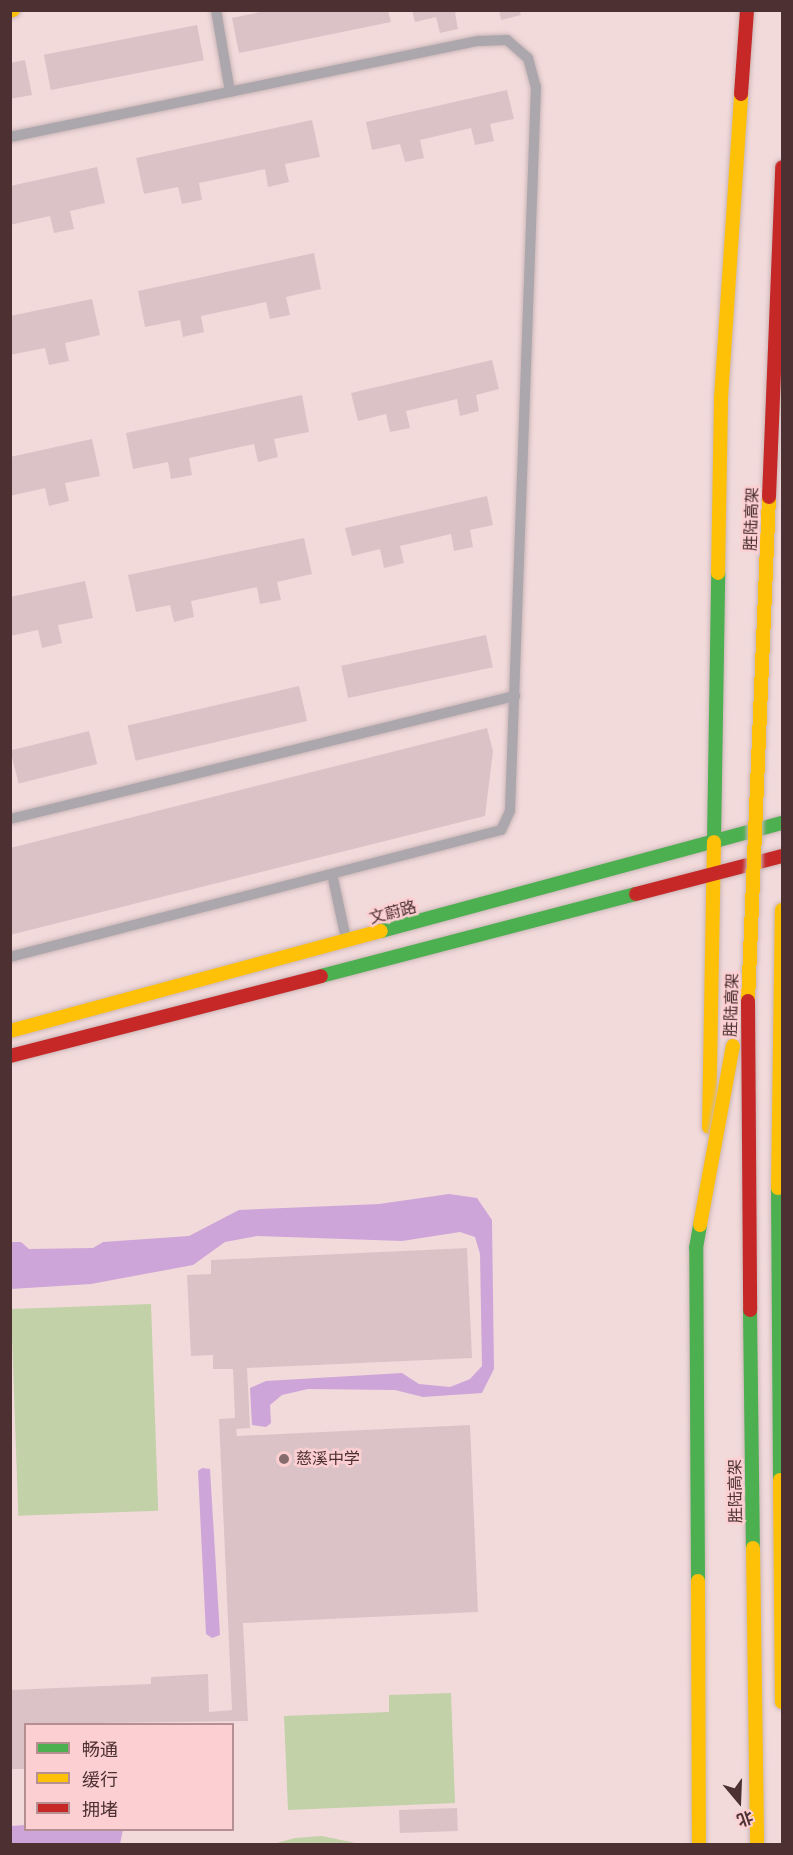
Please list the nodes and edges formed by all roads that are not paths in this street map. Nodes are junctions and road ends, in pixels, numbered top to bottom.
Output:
1 (216, 10) edge
2 (747, 10) edge
3 (230, 92) junction
4 (10, 137) edge
5 (783, 166) edge
6 (514, 696) junction
7 (10, 819) edge
8 (783, 823) edge
9 (711, 844) junction
10 (783, 856) edge
11 (332, 874) junction
12 (712, 874) junction
13 (783, 910) edge
14 (346, 943) junction
15 (751, 953) junction
16 (10, 957) edge
17 (10, 1031) edge
18 (10, 1056) edge
19 (781, 1314) edge
20 (783, 1702) edge
21 (715, 1797) dead end
22 (699, 1845) edge
23 (757, 1845) edge

1 - 3 lane
2 - 9 main road
3 - 4 lane
3 - 6 lane
5 - 15 main road, 胜陆高架, bridge
6 - 7 lane
6 - 11 lane
8 - 9 main road, 文蔚路
9 - 12 main road
9 - 14 main road, 文蔚路
10 - 12 main road
11 - 14 lane
11 - 16 lane
12 - 18 main road
12 - 21 main road
13 - 19 main road
14 - 17 main road, 文蔚路
15 - 22 main road, bridge
15 - 23 main road, 胜陆高架, bridge
19 - 20 main road

